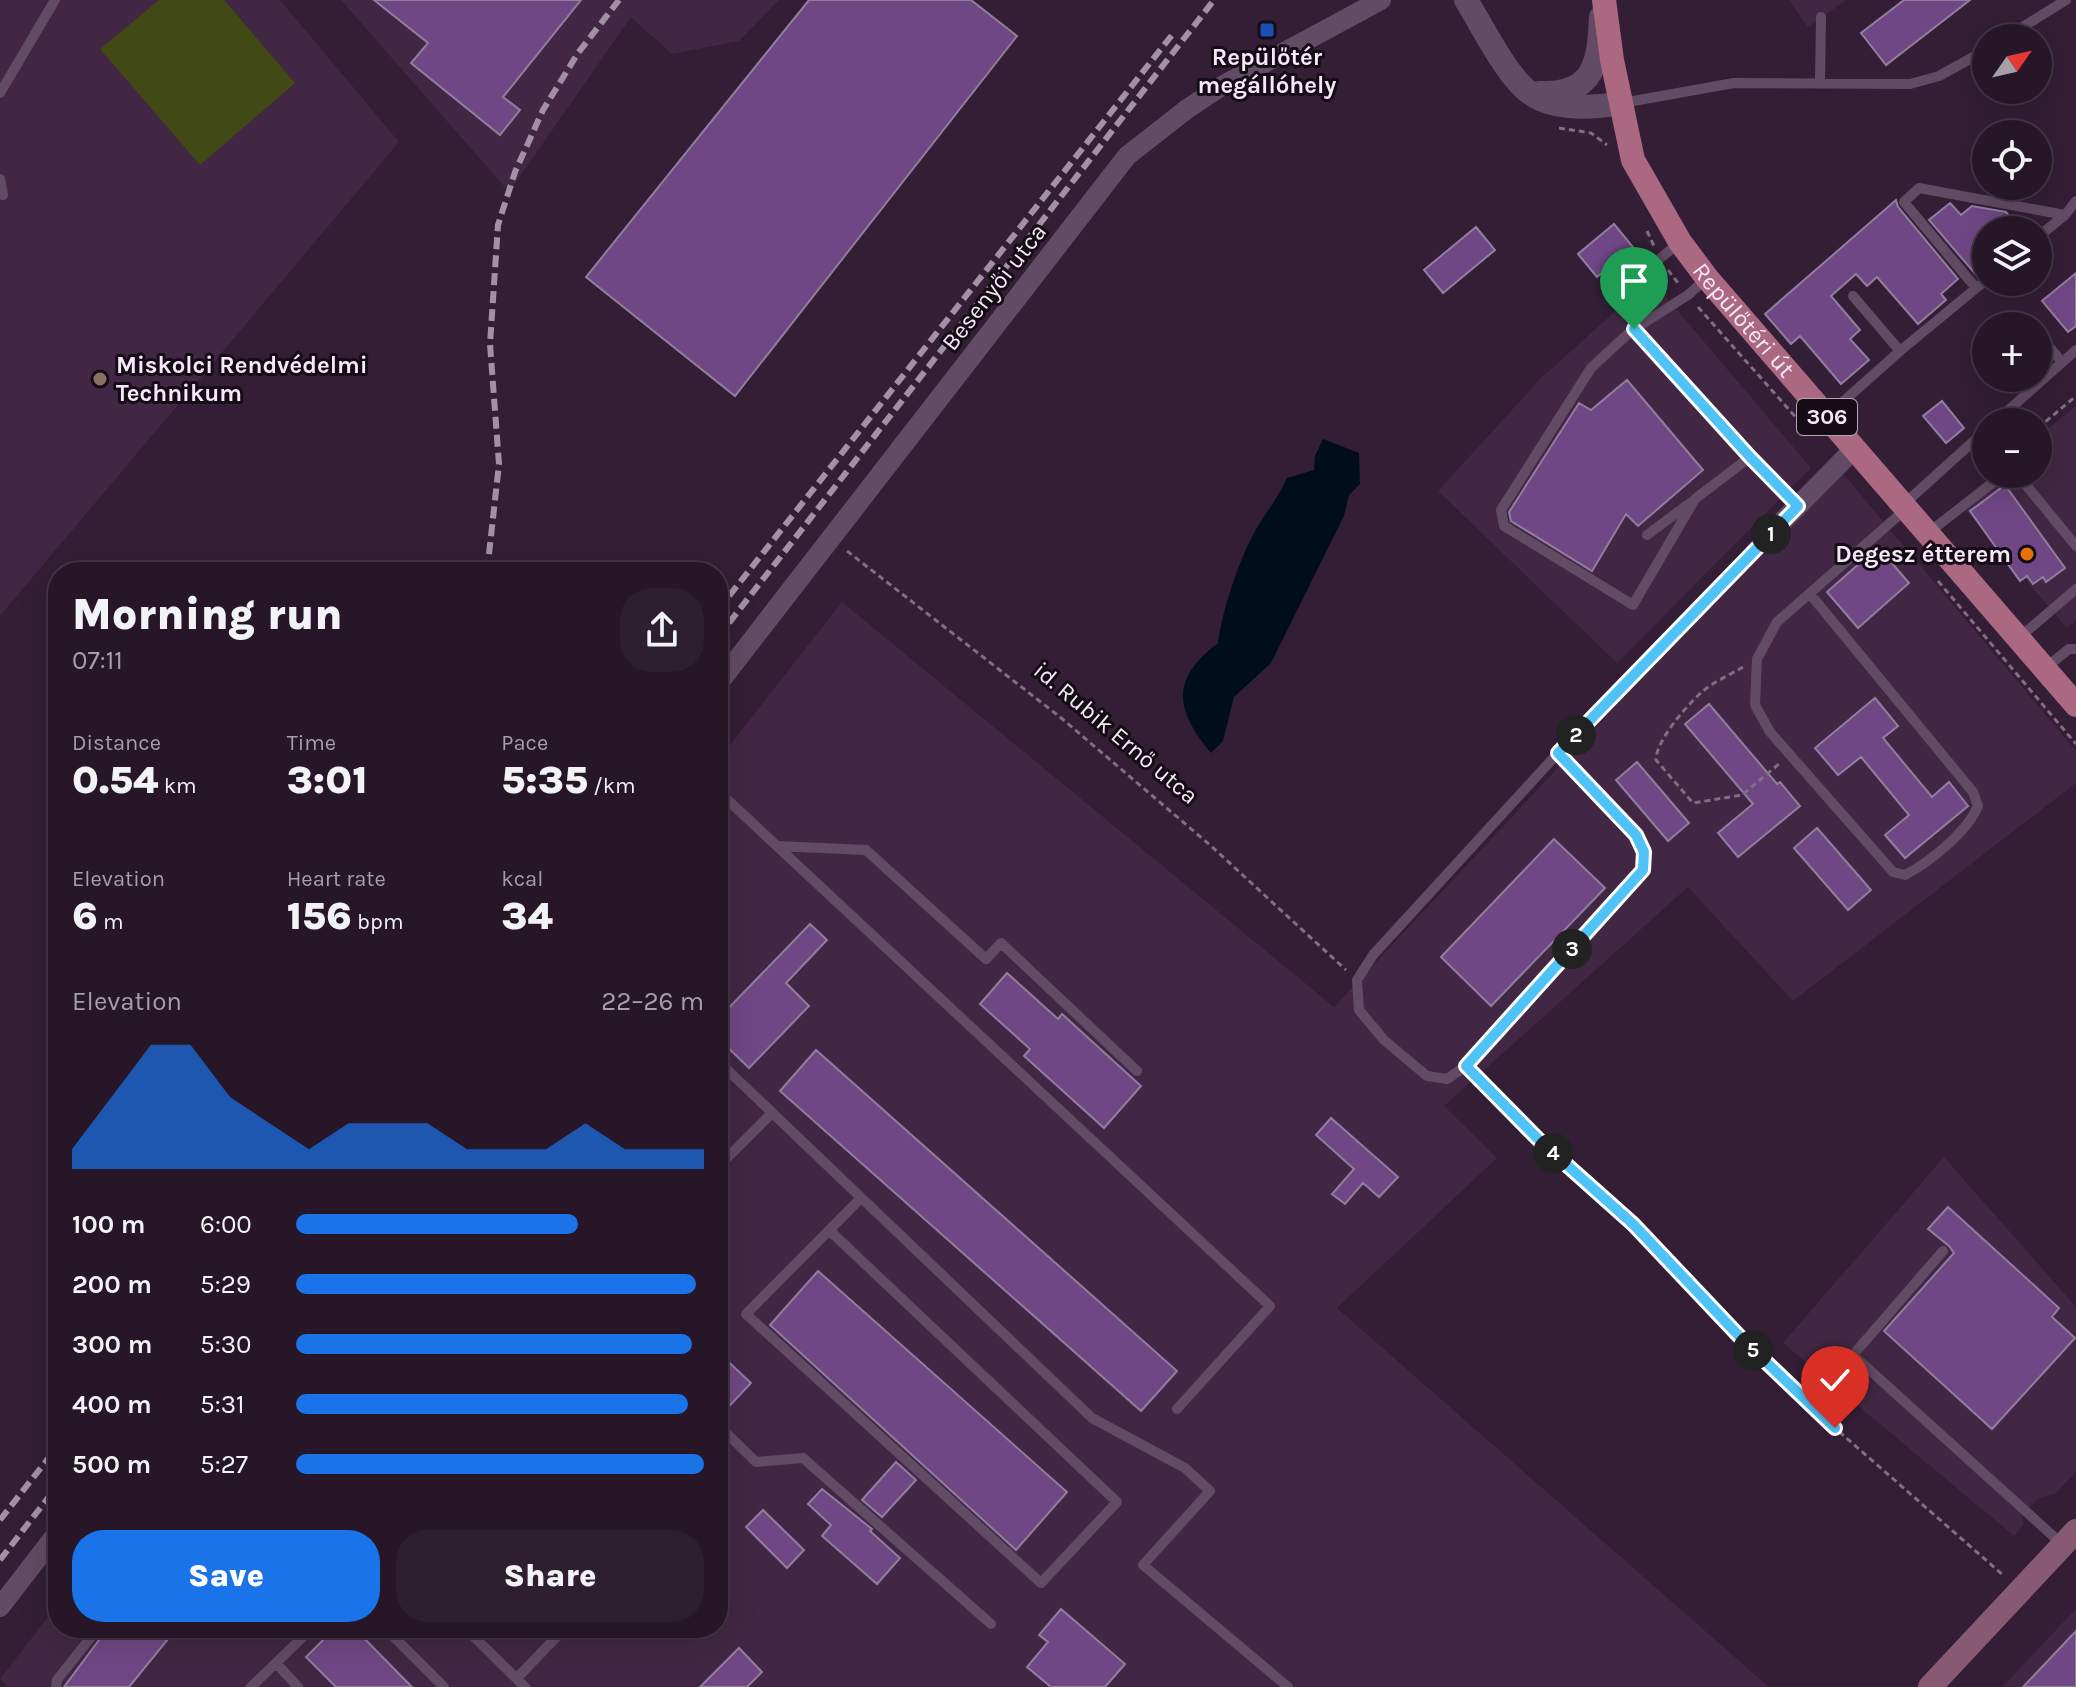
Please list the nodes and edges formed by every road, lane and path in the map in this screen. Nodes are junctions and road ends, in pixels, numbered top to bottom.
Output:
1 (55, 0) edge
2 (1381, 0) edge
3 (1466, 0) edge
4 (1603, 0) edge
5 (2066, 0) edge
6 (1821, 17) dead end
7 (2027, 24) edge
8 (1972, 58) edge
9 (1820, 82) junction
10 (0, 93) edge
11 (1530, 93) junction
12 (1622, 103) junction
13 (0, 179) edge
14 (3, 195) dead end
15 (2076, 201) edge
16 (2065, 215) junction
17 (2052, 226) edge
18 (1680, 242) junction
19 (1651, 266) dead end
20 (1707, 278) junction
21 (1972, 283) edge
22 (1972, 291) edge
23 (1853, 296) dead end
24 (1634, 329) junction
25 (2052, 350) edge
26 (2076, 350) edge
27 (1900, 351) junction
28 (2062, 362) junction
29 (2076, 396) edge
30 (2011, 408) edge
31 (1826, 416) junction
32 (2052, 416) edge
33 (1972, 443) edge
34 (1855, 448) junction
35 (1750, 457) junction
36 (1986, 488) edge
37 (2028, 488) edge
38 (1695, 499) junction
39 (1798, 506) junction
40 (1906, 506) junction
41 (1778, 526) joint
42 (1928, 533) junction
43 (1647, 535) dead end
44 (831, 539) junction
45 (2076, 546) edge
46 (2076, 589) edge
47 (1810, 594) junction
48 (2019, 637) junction
49 (2074, 647) edge
50 (1757, 659) junction
51 (2045, 668) junction
52 (728, 671) edge
53 (2076, 705) edge
54 (1558, 753) junction
55 (1790, 755) junction
56 (728, 800) edge
57 (777, 846) junction
58 (1357, 980) junction
59 (1466, 1066) junction
60 (728, 1071) edge
61 (1137, 1071) dead end
62 (772, 1113) junction
63 (728, 1157) edge
64 (861, 1198) junction
65 (829, 1230) junction
66 (1943, 1251) dead end
67 (1177, 1409) dead end
68 (728, 1435) edge
69 (2070, 1538) edge
70 (48, 1545) edge
71 (2020, 1590) junction
72 (0, 1607) edge
73 (991, 1624) dead end
74 (90, 1638) edge
75 (302, 1638) edge
76 (395, 1638) edge
77 (475, 1638) edge
78 (555, 1638) edge
79 (276, 1663) junction
80 (517, 1678) junction
81 (56, 1687) edge
82 (251, 1687) edge
83 (298, 1687) edge
84 (444, 1687) edge
85 (525, 1687) edge
86 (1288, 1687) edge
87 (1930, 1687) edge

1 - 10 lane
2 - 44 street, Besenyői utca
3 - 11 street
4 - 11 street
4 - 12 main road, 306
5 - 7 lane
6 - 9 lane
8 - 9 lane
9 - 12 lane
11 - 12 street
12 - 18 main road, Repülőtéri út / 306
13 - 14 lane
15 - 16 lane
16 - 17 lane
16 - 21 lane
18 - 19 lane
18 - 20 main road, Repülőtéri út / 306
20 - 24 lane
20 - 31 main road, Repülőtéri út / 306
22 - 27 lane
23 - 27 lane
24 - 35 lane
24 - 38 lane
25 - 28 lane
26 - 28 lane
27 - 31 lane
28 - 30 lane
29 - 32 path
31 - 34 main road, Repülőtéri út / 306
33 - 40 lane
34 - 39 street
34 - 40 main road, Repülőtéri út / 306
35 - 38 lane
35 - 39 lane
36 - 42 lane
37 - 45 lane
38 - 43 lane
39 - 41 street
40 - 42 main road, Repülőtéri út / 306
40 - 47 lane
41 - 54 lane
42 - 48 main road, Repülőtéri út / 306
44 - 52 street, Besenyői utca
44 - 58 path, id. Rubik Ernő utca
46 - 48 lane
47 - 50 lane
47 - 55 lane
48 - 51 main road, Repülőtéri út / 306
49 - 51 lane
50 - 55 lane
50 - 55 path
51 - 53 main road, Repülőtéri út / 306
54 - 58 lane
54 - 59 lane
56 - 57 lane
57 - 61 lane
57 - 67 lane
58 - 59 lane
59 - 71 path
60 - 62 lane
62 - 63 lane
62 - 64 lane
64 - 65 lane
64 - 86 lane
65 - 65 lane
66 - 69 lane
68 - 73 lane
69 - 71 main road
70 - 72 street
71 - 87 main road
74 - 81 lane
75 - 79 lane
76 - 84 lane
77 - 80 lane
78 - 80 lane
79 - 82 lane
79 - 83 lane
80 - 85 lane

